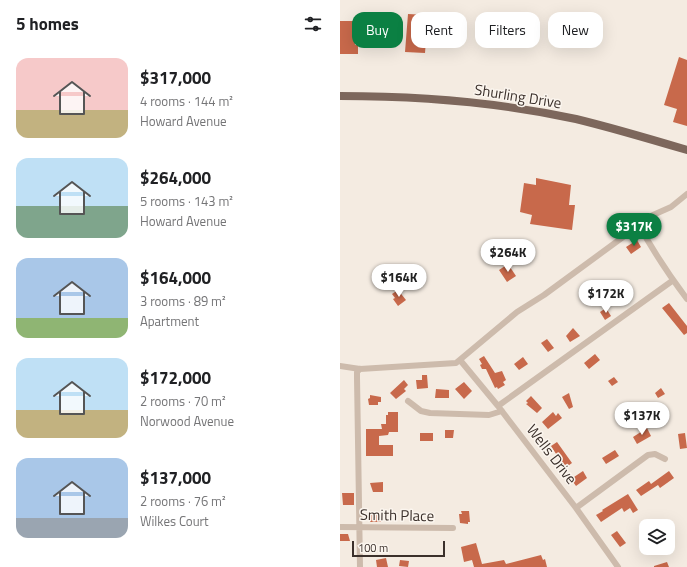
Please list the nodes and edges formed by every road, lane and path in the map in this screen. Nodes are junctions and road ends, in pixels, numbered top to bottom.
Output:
1 (340, 96) edge
2 (687, 150) edge
3 (687, 194) edge
4 (639, 225) junction
5 (672, 281) junction
6 (687, 299) edge
7 (460, 360) junction
8 (340, 366) edge
9 (360, 369) junction
10 (408, 401) dead end
11 (498, 406) junction
12 (502, 412) junction
13 (665, 459) dead end
14 (576, 508) junction
15 (340, 527) edge
16 (360, 528) junction
17 (453, 528) dead end
18 (360, 567) edge
19 (618, 567) edge

1 - 2 main road, Shurling Drive
3 - 4 street
4 - 5 street
4 - 7 street
5 - 6 street
5 - 11 street
7 - 9 street
7 - 11 street, Wells Drive
8 - 9 street
9 - 16 street
10 - 12 street
11 - 12 street, Wells Drive
12 - 14 street, Wells Drive
13 - 14 street
14 - 19 street, Wells Drive
15 - 16 street, Smith Place
16 - 17 street, Smith Place
16 - 18 street

